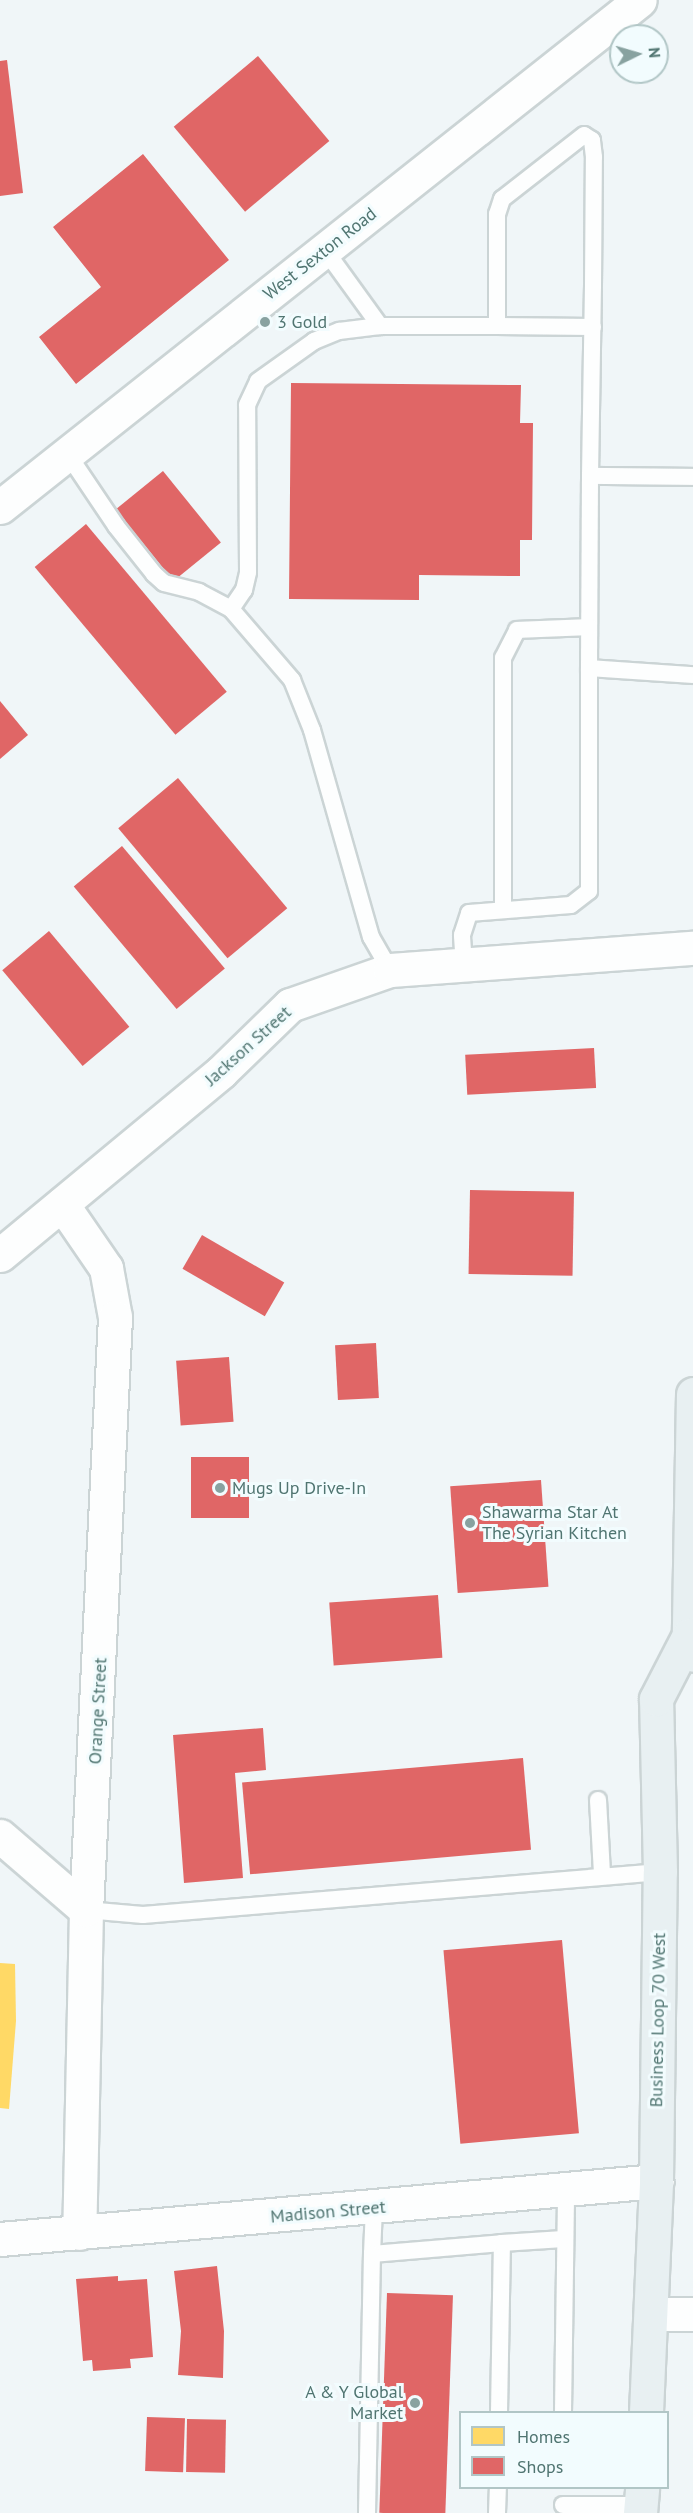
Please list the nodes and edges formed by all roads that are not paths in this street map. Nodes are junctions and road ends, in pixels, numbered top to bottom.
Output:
1 (640, 0) edge
2 (325, 250) junction
3 (380, 326) junction
4 (497, 326) junction
5 (593, 327) junction
6 (67, 453) junction
7 (590, 476) junction
8 (693, 477) edge
9 (0, 507) edge
10 (231, 609) junction
11 (589, 627) junction
12 (589, 668) junction
13 (693, 675) edge
14 (503, 909) junction
15 (693, 948) edge
16 (464, 965) junction
17 (390, 970) junction
18 (62, 1204) junction
19 (0, 1255) edge
20 (693, 1394) edge
21 (693, 1439) edge
22 (691, 1645) edge
23 (598, 1800) dead end
24 (0, 1836) edge
25 (660, 1872) junction
26 (602, 1875) junction
27 (86, 1910) junction
28 (656, 2181) junction
29 (566, 2189) junction
30 (374, 2208) junction
31 (79, 2233) junction
32 (0, 2239) edge
33 (563, 2239) junction
34 (502, 2243) junction
35 (372, 2254) junction
36 (651, 2314) junction
37 (693, 2314) edge
38 (499, 2411) edge
39 (563, 2411) edge
40 (646, 2411) edge
41 (498, 2489) edge
42 (563, 2489) edge
43 (641, 2502) edge
44 (563, 2509) edge
45 (367, 2513) edge
46 (497, 2513) edge

1 - 2 street, West Sexton Road
2 - 3 lane
2 - 6 street, West Sexton Road
3 - 4 lane
3 - 10 lane
4 - 5 lane
4 - 5 lane
5 - 7 lane
6 - 9 street, West Sexton Road
6 - 10 lane
7 - 8 lane
7 - 11 lane
10 - 17 lane
11 - 12 lane
11 - 14 lane
12 - 13 lane
12 - 14 lane
14 - 16 lane
15 - 16 street, Jackson Street
16 - 17 street, Jackson Street
17 - 18 street, Jackson Street
18 - 19 street, Jackson Street
18 - 27 street, Orange Street
20 - 21 main road, Business Loop 70 West
21 - 22 main road, Business Loop 70 West
22 - 25 main road, Business Loop 70 West
23 - 26 lane
24 - 27 street
25 - 26 lane
25 - 28 main road, Business Loop 70 West
26 - 27 lane
27 - 31 street, Orange Street
28 - 29 street, Madison Street
28 - 36 main road, Business Loop 70 West
29 - 30 street, Madison Street
29 - 33 lane
30 - 31 street, Madison Street
30 - 35 lane
31 - 32 street, Madison Street
33 - 34 lane
33 - 39 lane
34 - 35 lane
34 - 38 lane
35 - 45 lane
36 - 37 street
36 - 40 main road, Business Loop 70 West
41 - 46 lane
42 - 44 lane
43 - 44 lane

